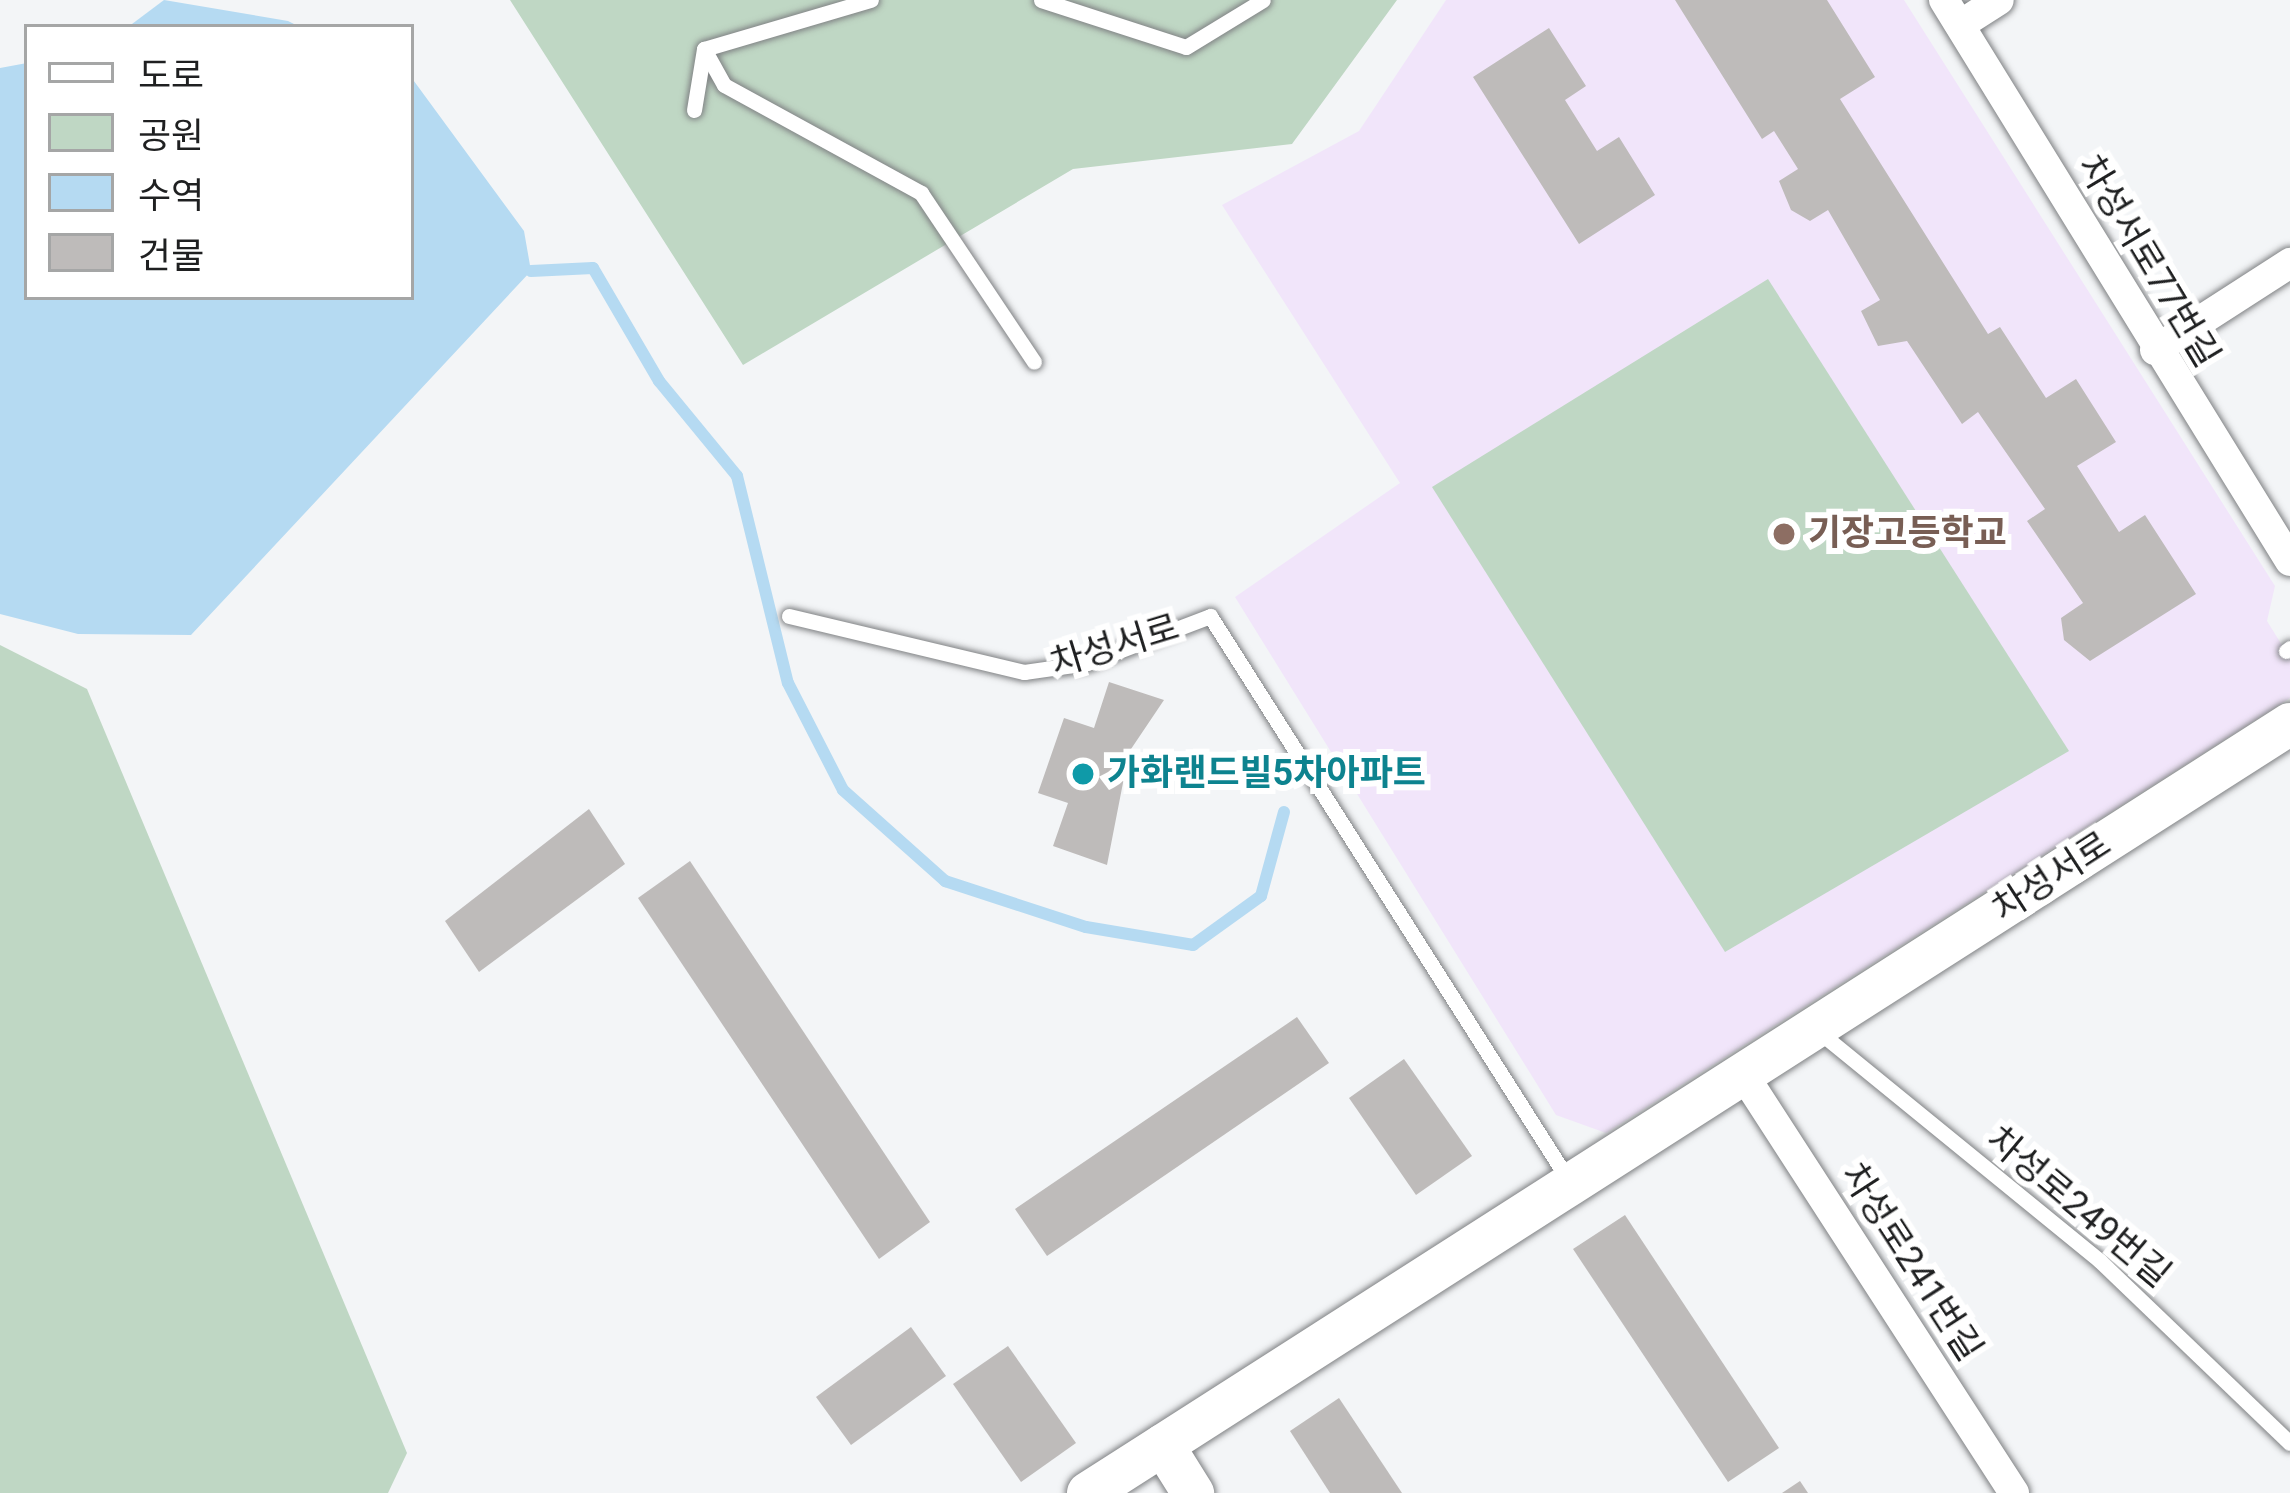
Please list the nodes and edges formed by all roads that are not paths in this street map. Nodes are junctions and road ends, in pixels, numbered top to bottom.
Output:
1 (871, 0) edge
2 (1041, 0) edge
3 (1263, 0) edge
4 (1999, 0) edge
5 (1952, 12) edge
6 (704, 49) junction
7 (694, 110) dead end
8 (2290, 263) edge
9 (2155, 350) junction
10 (1034, 362) dead end
11 (2290, 561) edge
12 (789, 616) dead end
13 (2290, 724) edge
14 (1816, 1029) junction
15 (1743, 1074) junction
16 (1571, 1183) junction
17 (2290, 1443) edge
18 (1162, 1445) junction
19 (1088, 1493) edge
20 (1193, 1493) edge
21 (2014, 1493) edge

1 - 6 lane
2 - 3 lane
4 - 5 street
5 - 9 street, 차성서로77번길
6 - 7 lane
6 - 10 lane
8 - 9 street
9 - 11 street, 차성서로77번길
12 - 16 lane, 차성서로
13 - 14 street, 차성서로
14 - 15 street, 차성서로
14 - 17 lane, 차성로249번길
15 - 16 street, 차성서로
15 - 21 street, 차성로241번길
16 - 18 street, 차성서로
18 - 19 street, 차성서로
18 - 20 street

